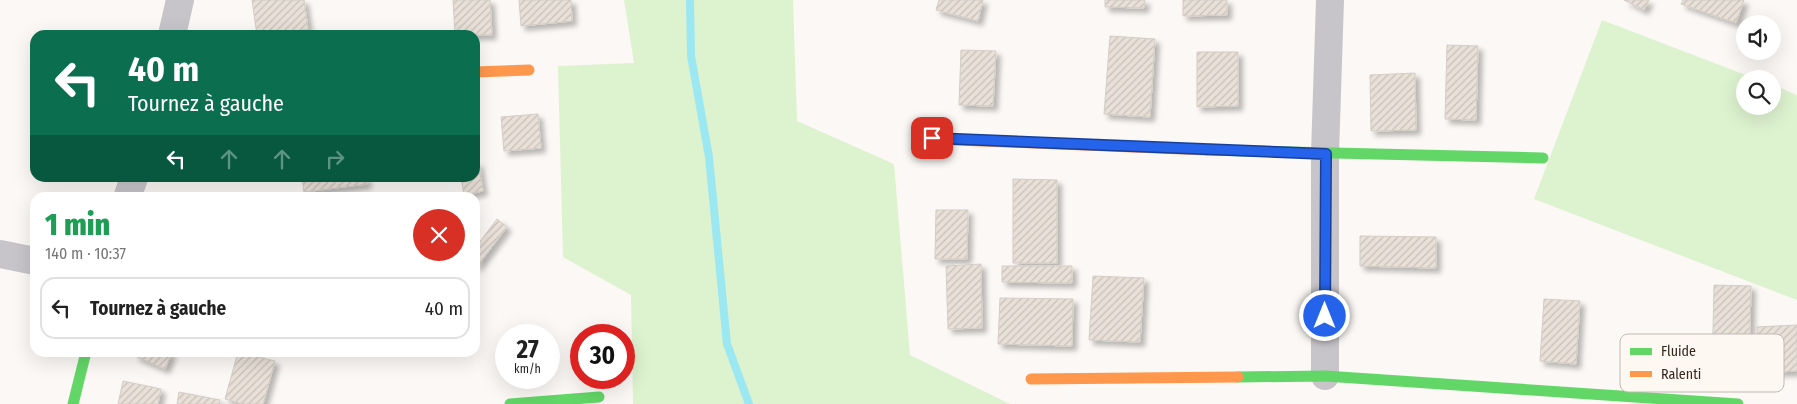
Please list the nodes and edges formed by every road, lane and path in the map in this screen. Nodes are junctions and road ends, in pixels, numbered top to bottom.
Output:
1 (180, 0) edge
2 (1330, 0) edge
3 (173, 30) edge
4 (529, 70) dead end
5 (480, 72) edge
6 (932, 138) dead end
7 (1326, 154) junction
8 (1543, 158) dead end
9 (0, 254) edge
10 (30, 260) edge
11 (85, 357) edge
12 (1324, 376) junction
13 (1031, 379) dead end
14 (599, 397) dead end
15 (1697, 403) edge
16 (73, 404) edge
17 (510, 404) edge
18 (1738, 404) edge

1 - 3 street
2 - 7 street
4 - 5 street
6 - 7 street
7 - 8 street
7 - 12 street
9 - 10 street
11 - 16 street
12 - 13 street
12 - 15 street
14 - 17 street
15 - 18 street

